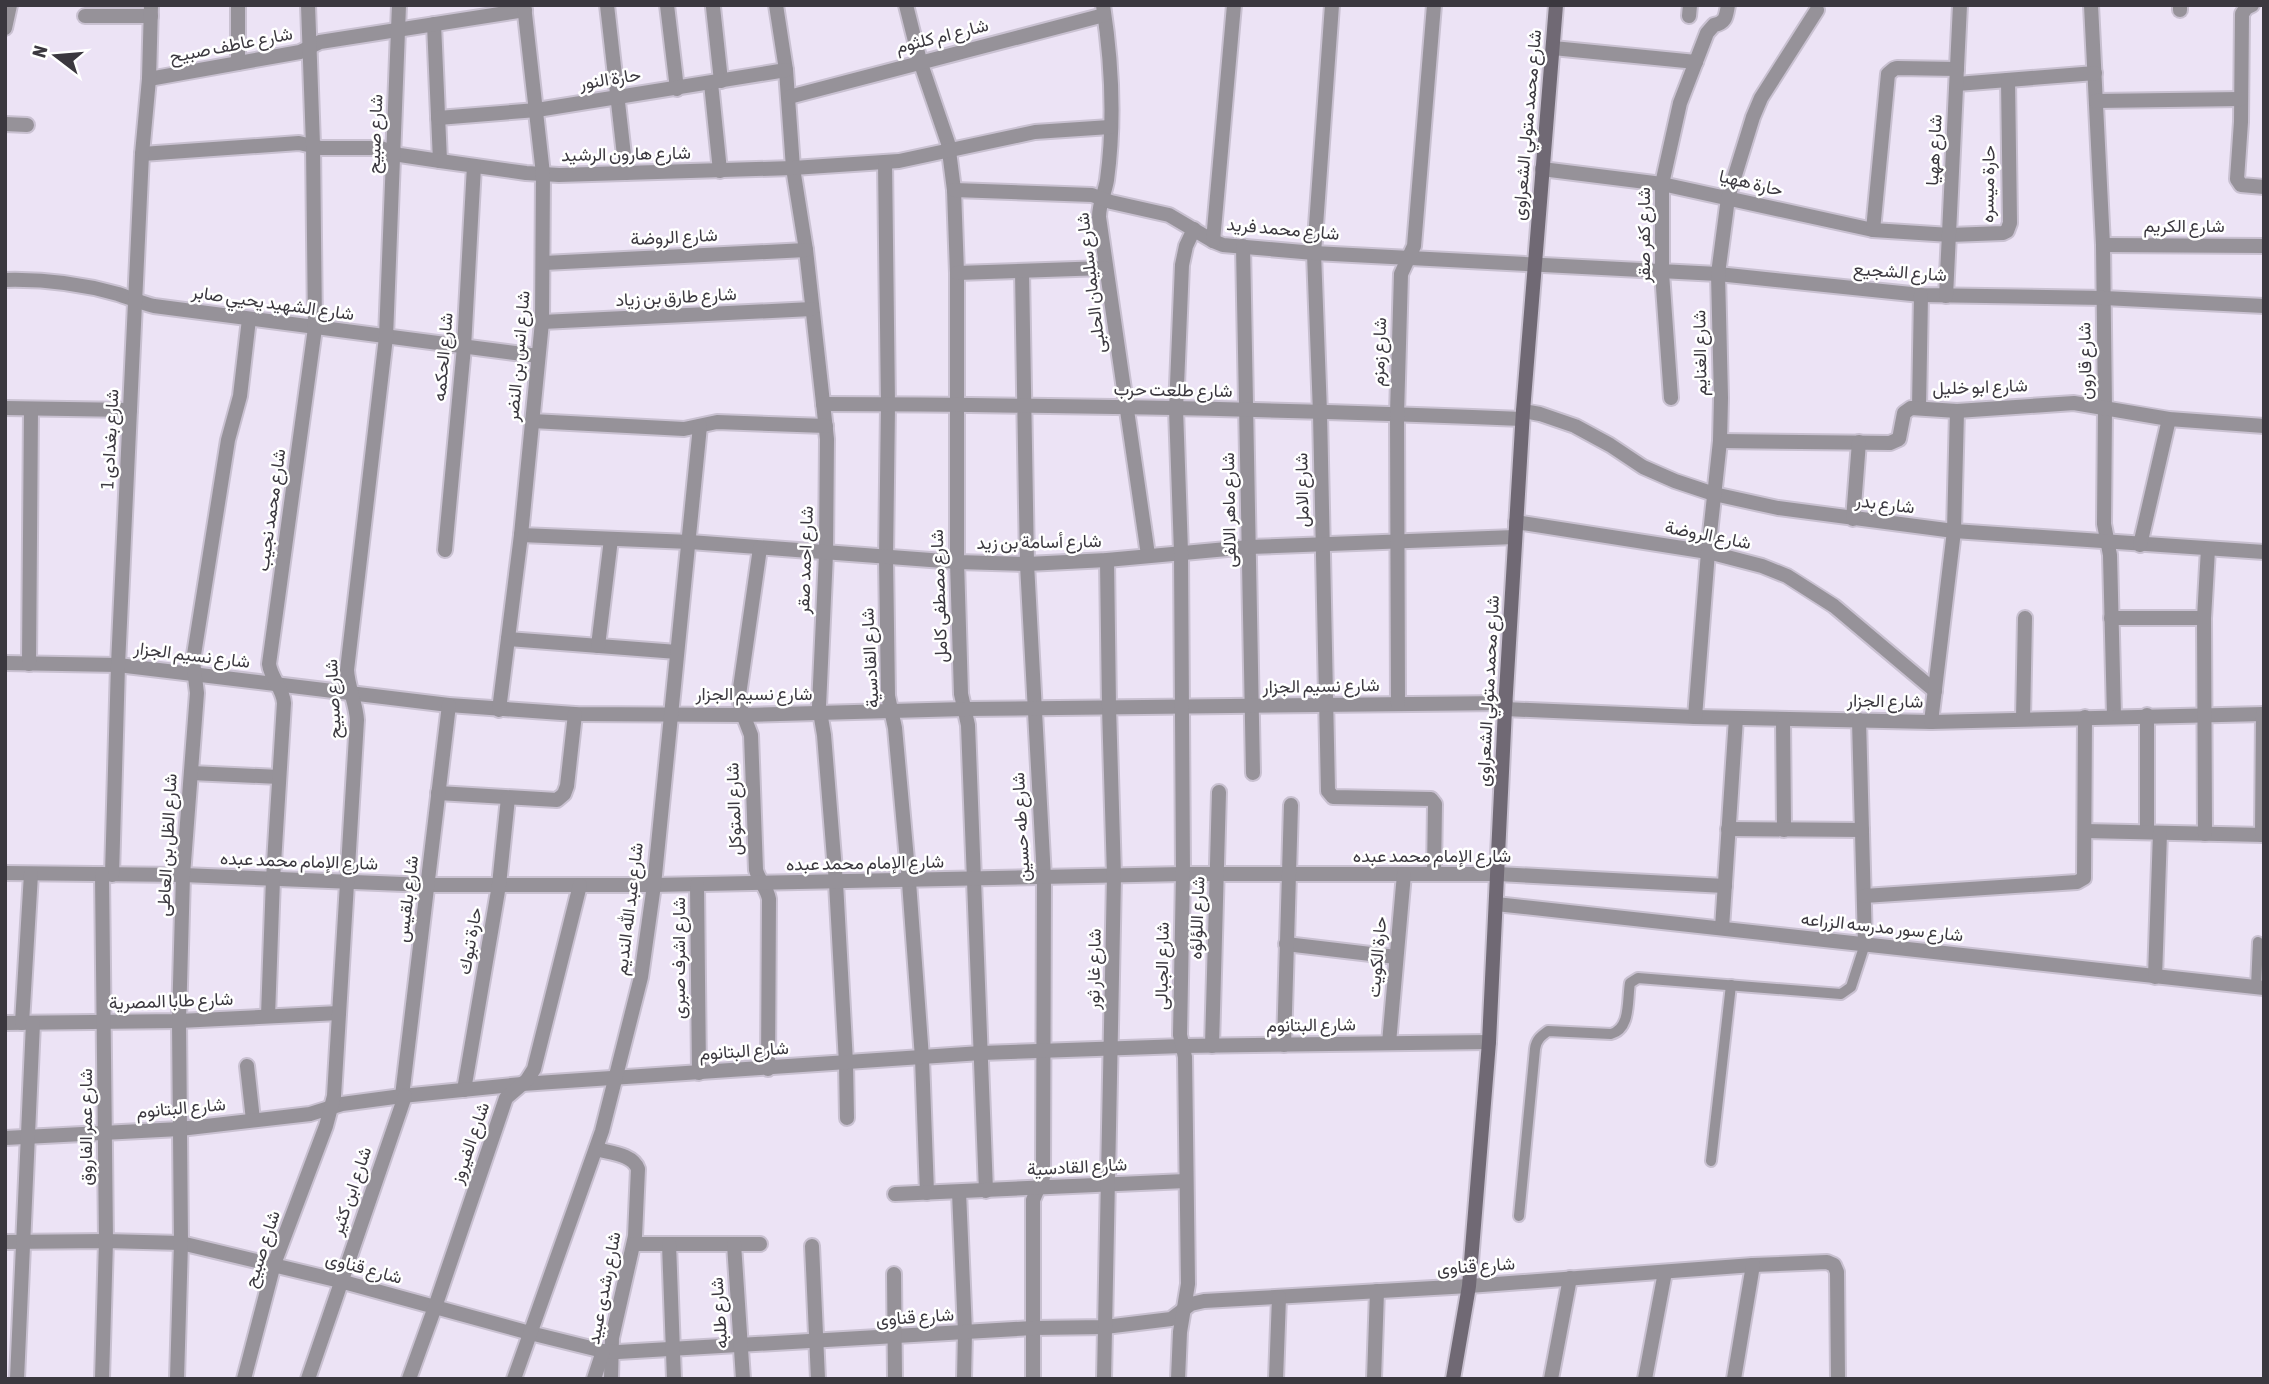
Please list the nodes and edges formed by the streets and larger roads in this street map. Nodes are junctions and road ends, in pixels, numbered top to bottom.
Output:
1 (10, 5) edge
2 (238, 5) edge
3 (308, 5) edge
4 (399, 5) edge
5 (607, 5) edge
6 (667, 5) edge
7 (777, 5) edge
8 (906, 5) edge
9 (1234, 5) edge
10 (1332, 5) edge
11 (1434, 5) edge
12 (1556, 5) edge
13 (1728, 5) edge
14 (1960, 5) edge
15 (2091, 5) edge
16 (2252, 5) edge
17 (713, 7) dead end
18 (525, 8) edge
19 (1104, 10) edge
20 (1817, 10) dead end
21 (151, 11) edge
22 (85, 16) dead end
23 (434, 24) junction
24 (5, 28) edge
25 (398, 30) junction
26 (310, 47) junction
27 (1553, 48) junction
28 (920, 61) junction
29 (1696, 62) junction
30 (238, 63) junction
31 (786, 71) junction
32 (2095, 73) junction
33 (1957, 77) junction
34 (149, 79) junction
35 (2008, 80) junction
36 (716, 82) junction
37 (677, 89) junction
38 (617, 97) junction
39 (789, 97) junction
40 (2241, 99) junction
41 (2096, 101) junction
42 (537, 110) junction
43 (438, 118) junction
44 (5, 124) edge
45 (27, 125) dead end
46 (1111, 127) junction
47 (313, 145) junction
48 (394, 152) junction
49 (949, 152) junction
50 (142, 154) junction
51 (440, 161) junction
52 (885, 162) junction
53 (474, 166) junction
54 (793, 168) junction
55 (1542, 169) junction
56 (720, 171) junction
57 (626, 173) junction
58 (543, 174) junction
59 (1662, 184) junction
60 (2264, 187) edge
61 (954, 190) junction
62 (1728, 198) junction
63 (1101, 199) junction
64 (1194, 229) junction
65 (1873, 230) junction
66 (1950, 235) junction
67 (1213, 241) junction
68 (2103, 245) junction
69 (1243, 246) junction
70 (2264, 246) edge
71 (806, 250) junction
72 (1314, 253) junction
73 (1409, 257) junction
74 (544, 263) junction
75 (1535, 265) junction
76 (1105, 268) junction
77 (1021, 271) junction
78 (957, 273) junction
79 (1662, 273) junction
80 (1718, 274) junction
81 (5, 280) edge
82 (1920, 295) junction
83 (1945, 296) junction
84 (2104, 299) junction
85 (136, 300) junction
86 (2264, 306) edge
87 (812, 309) junction
88 (250, 319) junction
89 (542, 322) junction
90 (315, 328) junction
91 (386, 337) junction
92 (464, 347) junction
93 (538, 356) junction
94 (1671, 398) dead end
95 (823, 404) junction
96 (888, 404) junction
97 (956, 405) junction
98 (1023, 405) junction
99 (5, 408) edge
100 (1919, 408) junction
101 (31, 409) junction
102 (1127, 409) junction
103 (1176, 409) junction
104 (2105, 409) junction
105 (130, 410) junction
106 (1246, 411) junction
107 (1957, 411) junction
108 (1320, 412) junction
109 (1396, 414) junction
110 (1523, 415) junction
111 (2169, 419) junction
112 (532, 421) junction
113 (700, 426) junction
114 (826, 426) junction
115 (2264, 426) edge
116 (1720, 441) junction
117 (1859, 442) junction
118 (1714, 494) junction
119 (1853, 520) junction
120 (1516, 530) junction
121 (1954, 531) junction
122 (521, 535) junction
123 (611, 539) junction
124 (1396, 541) junction
125 (690, 542) junction
126 (1323, 543) junction
127 (2107, 543) junction
128 (2140, 545) junction
129 (1248, 547) junction
130 (760, 548) junction
131 (2208, 549) junction
132 (445, 550) dead end
133 (1181, 552) junction
134 (1708, 552) junction
135 (2264, 552) edge
136 (826, 554) junction
137 (1148, 555) junction
138 (886, 558) junction
139 (1108, 560) junction
140 (957, 562) junction
141 (1027, 564) junction
142 (2025, 618) dead end
143 (2111, 618) junction
144 (2204, 618) junction
145 (508, 639) junction
146 (598, 646) junction
147 (677, 652) junction
148 (5, 663) edge
149 (29, 664) junction
150 (118, 665) junction
151 (194, 673) junction
152 (277, 685) junction
153 (1935, 691) junction
154 (353, 695) junction
155 (1398, 704) junction
156 (449, 705) junction
157 (1252, 705) junction
158 (1326, 705) junction
159 (1181, 706) junction
160 (1505, 706) junction
161 (1109, 707) junction
162 (1035, 708) junction
163 (965, 709) junction
164 (499, 710) junction
165 (890, 712) junction
166 (575, 713) junction
167 (671, 713) junction
168 (820, 713) junction
169 (2263, 714) edge
170 (744, 715) junction
171 (2147, 715) junction
172 (2205, 715) junction
173 (2114, 716) junction
174 (1695, 717) junction
175 (2085, 717) junction
176 (1736, 718) junction
177 (1783, 719) junction
178 (2023, 719) junction
179 (1859, 720) junction
180 (1931, 722) junction
181 (191, 773) junction
182 (1253, 774) dead end
183 (279, 777) junction
184 (1219, 792) dead end
185 (438, 793) junction
186 (508, 797) junction
187 (1291, 805) dead end
188 (1728, 829) junction
189 (1784, 830) junction
190 (1862, 830) junction
191 (2085, 831) junction
192 (2154, 832) junction
193 (2205, 834) junction
194 (2263, 835) edge
195 (5, 873) edge
196 (31, 874) junction
197 (107, 874) junction
198 (1183, 874) junction
199 (1217, 874) junction
200 (1288, 874) junction
201 (1404, 874) junction
202 (1434, 874) junction
203 (1497, 874) junction
204 (183, 875) junction
205 (1114, 876) junction
206 (1044, 877) junction
207 (273, 879) junction
208 (975, 880) junction
209 (346, 882) junction
210 (909, 882) junction
211 (836, 883) junction
212 (764, 884) junction
213 (428, 885) junction
214 (499, 885) junction
215 (580, 885) junction
216 (654, 885) junction
217 (697, 885) junction
218 (1725, 886) junction
219 (1864, 896) junction
220 (1496, 904) junction
221 (1722, 928) junction
222 (1286, 944) junction
223 (1865, 944) junction
224 (1396, 957) junction
225 (2155, 977) junction
226 (2260, 987) edge
227 (339, 1013) junction
228 (268, 1016) junction
229 (179, 1021) junction
230 (5, 1023) edge
231 (28, 1023) junction
232 (104, 1023) junction
233 (1489, 1042) junction
234 (1389, 1043) junction
235 (1284, 1045) junction
236 (1183, 1046) junction
237 (1212, 1046) junction
238 (1111, 1048) junction
239 (1043, 1051) junction
240 (981, 1053) junction
241 (922, 1058) junction
242 (846, 1063) junction
243 (247, 1066) dead end
244 (768, 1069) junction
245 (699, 1073) junction
246 (616, 1079) junction
247 (522, 1084) junction
248 (464, 1090) junction
249 (403, 1096) junction
250 (331, 1107) junction
251 (847, 1118) dead end
252 (253, 1121) junction
253 (180, 1129) junction
254 (105, 1133) junction
255 (29, 1137) junction
256 (5, 1138) edge
257 (596, 1149) junction
258 (1186, 1181) junction
259 (1109, 1185) junction
260 (1038, 1188) junction
261 (986, 1191) junction
262 (959, 1192) junction
263 (927, 1193) junction
264 (895, 1195) dead end
265 (5, 1241) edge
266 (25, 1241) junction
267 (106, 1241) junction
268 (181, 1243) junction
269 (634, 1244) junction
270 (669, 1244) junction
271 (734, 1244) junction
272 (760, 1244) dead end
273 (812, 1246) dead end
274 (274, 1264) junction
275 (1753, 1265) junction
276 (1665, 1272) junction
277 (894, 1274) dead end
278 (1570, 1278) junction
279 (340, 1281) junction
280 (1469, 1286) junction
281 (1377, 1291) junction
282 (1279, 1297) junction
283 (435, 1307) junction
284 (1185, 1308) junction
285 (1105, 1326) junction
286 (1033, 1328) junction
287 (965, 1332) junction
288 (530, 1333) junction
289 (894, 1338) junction
290 (12, 1340) edge
291 (816, 1342) junction
292 (741, 1346) junction
293 (672, 1349) junction
294 (607, 1351) junction
295 (18, 1379) edge
296 (102, 1379) edge
297 (177, 1379) edge
298 (244, 1379) edge
299 (308, 1379) edge
300 (409, 1379) edge
301 (514, 1379) edge
302 (594, 1379) edge
303 (611, 1379) edge
304 (674, 1379) edge
305 (743, 1379) edge
306 (818, 1379) edge
307 (895, 1379) edge
308 (964, 1379) edge
309 (1033, 1379) edge
310 (1104, 1379) edge
311 (1178, 1379) edge
312 (1276, 1379) edge
313 (1374, 1379) edge
314 (1452, 1379) edge
315 (1551, 1379) edge
316 (1645, 1379) edge
317 (1734, 1379) edge
318 (1838, 1379) edge

1 - 24 street
2 - 30 street
3 - 26 street, شارع محمد نجيب
4 - 25 street, شارع صبيح
5 - 38 street
6 - 37 street
7 - 31 street, شارع احمد صقر
8 - 28 street, شارع مصطفى كامل
9 - 67 street
10 - 72 street, شارع الامل
11 - 73 street, شارع زمزم
12 - 27 street, شارع محمد متولي الشعراوى
13 - 29 street, شارع كفر صقر
14 - 33 street, شارع ههيا
15 - 32 street, شارع قارون
16 - 40 street
17 - 36 street
18 - 23 street, شارع عاطف صبيح
18 - 42 street, شارع انس بن النضر
19 - 28 street, شارع ام كلثوم
19 - 46 street, شارع سليمان الحلبى
20 - 62 street, شارع الغنايم
21 - 22 street
21 - 34 street, شارع بغدادى 1
23 - 25 street, شارع عاطف صبيح
23 - 43 street
25 - 26 street, شارع عاطف صبيح
25 - 48 street, شارع صبيح
26 - 30 street, شارع عاطف صبيح
26 - 47 street, شارع محمد نجيب
27 - 29 street
27 - 55 street, شارع محمد متولي الشعراوى
28 - 39 street, شارع ام كلثوم
28 - 49 street, شارع مصطفى كامل
29 - 59 street, شارع كفر صقر
30 - 34 street, شارع عاطف صبيح
31 - 36 street, حارة النور
31 - 39 street, شارع احمد صقر
32 - 35 street
32 - 41 street, شارع قارون
33 - 35 street
33 - 65 street
33 - 66 street, شارع ههيا
34 - 50 street, شارع بغدادى 1
35 - 66 street, حارة ميسره
36 - 37 street, حارة النور
36 - 56 street
37 - 38 street, حارة النور
38 - 42 street, حارة النور
38 - 57 street
39 - 54 street, شارع احمد صقر
40 - 41 street
40 - 60 street
41 - 68 street, شارع قارون
42 - 43 street, حارة النور
42 - 58 street, شارع انس بن النضر
43 - 51 street
44 - 45 street
46 - 49 street, شارع هارون الرشيد
46 - 63 street, شارع سليمان الحلبى
47 - 48 street, شارع هارون الرشيد
47 - 50 street, شارع هارون الرشيد
47 - 90 street, شارع محمد نجيب
48 - 51 street, شارع هارون الرشيد
48 - 91 street, شارع صبيح
49 - 52 street, شارع هارون الرشيد
49 - 61 street, شارع مصطفى كامل
50 - 85 street, شارع بغدادى 1
51 - 53 street, شارع هارون الرشيد
52 - 54 street, شارع هارون الرشيد
52 - 96 street, شارع القادسية
53 - 58 street, شارع هارون الرشيد
53 - 92 street, شارع الحكمه
54 - 56 street, شارع هارون الرشيد
54 - 71 street, شارع احمد صقر
55 - 59 street, حارة ههيا
55 - 75 street, شارع محمد متولي الشعراوى
56 - 57 street, شارع هارون الرشيد
57 - 58 street, شارع هارون الرشيد
58 - 74 street, شارع انس بن النضر
59 - 62 street, حارة ههيا
59 - 79 street, شارع كفر صقر
61 - 63 street, شارع محمد فريد
61 - 78 street, شارع مصطفى كامل
62 - 65 street, حارة ههيا
62 - 80 street, شارع الغنايم
63 - 64 street, شارع محمد فريد
63 - 76 street, شارع سليمان الحلبى
64 - 67 street, شارع محمد فريد
64 - 103 street, شارع الجبالى
65 - 66 street, حارة ههيا
66 - 83 street, شارع ههيا
67 - 69 street, شارع محمد فريد
68 - 70 street, شارع الكريم
68 - 84 street, شارع قارون
69 - 72 street, شارع محمد فريد
69 - 106 street, شارع ماهر الالفى
71 - 74 street, شارع الروضة
71 - 87 street, شارع احمد صقر
72 - 73 street, شارع محمد فريد
72 - 108 street, شارع الامل
73 - 75 street, شارع محمد فريد
73 - 109 street, شارع زمزم
74 - 89 street, شارع انس بن النضر
75 - 79 street, شارع الشجيع
75 - 110 street, شارع محمد متولي الشعراوى
76 - 77 street
76 - 102 street, شارع سليمان الحلبى
77 - 78 street
77 - 98 street, شارع طه حسين
78 - 97 street, شارع مصطفى كامل
79 - 80 street, شارع الشجيع
79 - 94 street, شارع كفر صقر
80 - 82 street, شارع الشجيع
80 - 116 street, شارع الغنايم
81 - 85 street, شارع الشهيد يحيي صابر
82 - 83 street, شارع الشجيع
82 - 100 street
83 - 84 street, شارع الشجيع
84 - 86 street, شارع الشجيع
84 - 104 street, شارع قارون
85 - 88 street, شارع الشهيد يحيي صابر
85 - 105 street, شارع بغدادى 1
87 - 89 street, شارع طارق بن زياد
87 - 95 street, شارع احمد صقر
88 - 90 street, شارع الشهيد يحيي صابر
88 - 151 street, شارع الظل بن العاطى
89 - 93 street, شارع انس بن النضر
90 - 91 street, شارع الشهيد يحيي صابر
90 - 152 street, شارع محمد نجيب
91 - 92 street, شارع الشهيد يحيي صابر
91 - 154 street, شارع صبيح
92 - 93 street, شارع الشهيد يحيي صابر
92 - 132 street, شارع الحكمه
93 - 112 street, شارع انس بن النضر
95 - 96 street, شارع طلعت حرب
95 - 114 street, شارع احمد صقر
96 - 97 street, شارع طلعت حرب
96 - 138 street, شارع القادسية
97 - 98 street, شارع طلعت حرب
97 - 140 street, شارع مصطفى كامل
98 - 102 street, شارع طلعت حرب
98 - 141 street, شارع طه حسين
99 - 101 street
100 - 107 street, شارع ابو خليل
100 - 117 street, شارع ابو خليل
101 - 105 street
101 - 149 street
102 - 103 street, شارع طلعت حرب
102 - 137 street, شارع سليمان الحلبى
103 - 106 street, شارع طلعت حرب
103 - 133 street, شارع الجبالى
104 - 107 street, شارع ابو خليل
104 - 111 street, شارع ابو خليل
104 - 127 street, شارع قارون
105 - 150 street, شارع بغدادى 1
106 - 108 street, شارع طلعت حرب
106 - 129 street, شارع ماهر الالفى
107 - 121 street
108 - 109 street, شارع طلعت حرب
108 - 126 street, شارع الامل
109 - 110 street, شارع طلعت حرب
109 - 124 street, شارع زمزم
110 - 118 street, شارع بدر
110 - 120 street, شارع محمد متولي الشعراوى
111 - 115 street, شارع ابو خليل
111 - 128 street
112 - 113 street
112 - 122 street, شارع انس بن النضر
113 - 114 street
113 - 125 street, شارع عبد الله النديم
114 - 136 street, شارع احمد صقر
116 - 117 street, شارع ابو خليل
116 - 118 street, شارع الغنايم
117 - 119 street
118 - 119 street, شارع بدر
118 - 134 street, شارع الغنايم
119 - 121 street, شارع بدر
120 - 124 street, شارع أسامة بن زيد
120 - 134 street, شارع الروضة
120 - 160 street, شارع محمد متولي الشعراوى
121 - 127 street, شارع بدر
121 - 153 street
122 - 123 street, شارع أسامة بن زيد
122 - 145 street, شارع انس بن النضر
123 - 125 street, شارع أسامة بن زيد
123 - 146 street
124 - 126 street, شارع أسامة بن زيد
124 - 155 street, شارع زمزم
125 - 130 street, شارع أسامة بن زيد
125 - 147 street, شارع عبد الله النديم
126 - 129 street, شارع أسامة بن زيد
126 - 158 street, شارع الامل
127 - 128 street, شارع بدر
127 - 143 street, شارع قارون
128 - 131 street, شارع بدر
129 - 133 street, شارع أسامة بن زيد
129 - 157 street, شارع ماهر الالفى
130 - 136 street, شارع أسامة بن زيد
130 - 170 street, شارع المتوكل
131 - 135 street, شارع بدر
131 - 144 street
133 - 137 street, شارع أسامة بن زيد
133 - 159 street, شارع الجبالى
134 - 153 street, شارع الروضة
134 - 174 street, شارع الغنايم
136 - 138 street, شارع أسامة بن زيد
136 - 168 street, شارع احمد صقر
137 - 139 street, شارع أسامة بن زيد
138 - 140 street, شارع أسامة بن زيد
138 - 165 street, شارع القادسية
139 - 141 street, شارع أسامة بن زيد
139 - 161 street, شارع غار ثور
140 - 141 street, شارع أسامة بن زيد
140 - 163 street, شارع مصطفى كامل
141 - 162 street, شارع طه حسين
142 - 178 street
143 - 144 street
143 - 173 street, شارع قارون
144 - 172 street
145 - 146 street
145 - 164 street, شارع انس بن النضر
146 - 147 street
147 - 167 street, شارع عبد الله النديم
148 - 149 street, شارع نسيم الجزار
149 - 150 street, شارع نسيم الجزار
150 - 151 street, شارع نسيم الجزار
150 - 197 street, شارع بغدادى 1
151 - 152 street, شارع نسيم الجزار
151 - 181 street, شارع الظل بن العاطى
152 - 154 street, شارع نسيم الجزار
152 - 183 street, شارع محمد نجيب
153 - 180 street
154 - 156 street, شارع نسيم الجزار
154 - 209 street, شارع صبيح
155 - 158 street, شارع نسيم الجزار
155 - 160 street, شارع نسيم الجزار
156 - 164 street, شارع نسيم الجزار
156 - 185 street, شارع بلقيس
157 - 158 street, شارع نسيم الجزار
157 - 159 street, شارع نسيم الجزار
157 - 182 street, شارع ماهر الالفى
158 - 202 street, شارع الامل
159 - 161 street, شارع نسيم الجزار
159 - 198 street, شارع الجبالى
160 - 174 street, شارع الجزار
160 - 203 street, شارع محمد متولي الشعراوى
161 - 162 street, شارع نسيم الجزار
161 - 205 street, شارع غار ثور
162 - 163 street, شارع نسيم الجزار
162 - 206 street, شارع طه حسين
163 - 165 street, شارع نسيم الجزار
163 - 208 street, شارع مصطفى كامل
164 - 166 street, شارع نسيم الجزار
165 - 168 street, شارع نسيم الجزار
165 - 210 street, شارع القادسية
166 - 167 street, شارع نسيم الجزار
166 - 186 street
167 - 170 street, شارع نسيم الجزار
167 - 216 street, شارع عبد الله النديم
168 - 170 street, شارع نسيم الجزار
168 - 211 street, شارع احمد صقر
169 - 172 street, شارع الجزار
169 - 194 street
170 - 212 street, شارع المتوكل
171 - 172 street, شارع الجزار
171 - 173 street, شارع الجزار
171 - 192 street
172 - 193 street
173 - 175 street, شارع الجزار
174 - 176 street, شارع الجزار
175 - 178 street, شارع الجزار
175 - 191 street
176 - 177 street, شارع الجزار
176 - 188 street
177 - 179 street, شارع الجزار
177 - 189 street
178 - 180 street, شارع الجزار
179 - 180 street, شارع الجزار
179 - 190 street
181 - 183 street
181 - 204 street, شارع الظل بن العاطى
183 - 207 street, شارع محمد نجيب
184 - 199 street, شارع اللؤلؤه
185 - 186 street
185 - 213 street, شارع بلقيس
186 - 214 street, حارة تبوك
187 - 200 street
188 - 189 street
188 - 218 street
189 - 190 street
190 - 219 street
191 - 192 street
191 - 219 street
192 - 193 street
192 - 225 street
193 - 194 street
195 - 196 street, شارع الإمام محمد عبده
196 - 197 street, شارع الإمام محمد عبده
196 - 231 street
197 - 204 street, شارع الإمام محمد عبده
197 - 232 street, شارع عمر الفاروق
198 - 199 street, شارع الإمام محمد عبده
198 - 205 street, شارع الإمام محمد عبده
198 - 236 street, شارع الجبالى
199 - 200 street, شارع الإمام محمد عبده
199 - 237 street, شارع اللؤلؤه
200 - 201 street, شارع الإمام محمد عبده
200 - 222 street
201 - 202 street, شارع الإمام محمد عبده
201 - 224 street, حارة الكويت
202 - 203 street, شارع الإمام محمد عبده
203 - 218 street, شارع الإمام محمد عبده
203 - 220 street, شارع محمد متولي الشعراوى
204 - 207 street, شارع الإمام محمد عبده
204 - 229 street, شارع الظل بن العاطى
205 - 206 street, شارع الإمام محمد عبده
205 - 238 street, شارع غار ثور
206 - 208 street, شارع الإمام محمد عبده
206 - 239 street, شارع طه حسين
207 - 209 street, شارع الإمام محمد عبده
207 - 228 street, شارع محمد نجيب
208 - 210 street, شارع الإمام محمد عبده
208 - 240 street, شارع مصطفى كامل
209 - 213 street, شارع الإمام محمد عبده
209 - 227 street, شارع صبيح
210 - 211 street, شارع الإمام محمد عبده
210 - 241 street, شارع القادسية
211 - 212 street, شارع الإمام محمد عبده
211 - 242 street, شارع احمد صقر
212 - 217 street, شارع الإمام محمد عبده
212 - 244 street, شارع المتوكل
213 - 214 street, شارع الإمام محمد عبده
213 - 249 street, شارع بلقيس
214 - 215 street, شارع الإمام محمد عبده
214 - 248 street, حارة تبوك
215 - 216 street, شارع الإمام محمد عبده
215 - 247 street, شارع الفيروز
216 - 217 street, شارع الإمام محمد عبده
216 - 246 street, شارع عبد الله النديم
217 - 245 street, شارع اشرف صبرى
218 - 221 street
219 - 223 street
220 - 221 street, شارع سور مدرسه الزراعه
220 - 233 street, شارع محمد متولي الشعراوى
221 - 223 street, شارع سور مدرسه الزراعه
222 - 224 street
222 - 235 street
223 - 225 street, شارع سور مدرسه الزراعه
224 - 234 street, حارة الكويت
225 - 226 street, شارع سور مدرسه الزراعه
227 - 228 street, شارع طابا المصرية
227 - 250 street, شارع صبيح
228 - 229 street, شارع طابا المصرية
229 - 232 street, شارع طابا المصرية
229 - 253 street, شارع الظل بن العاطى
230 - 231 street, شارع طابا المصرية
231 - 232 street, شارع طابا المصرية
231 - 255 street
232 - 254 street, شارع عمر الفاروق
233 - 234 street, شارع البتانوم
233 - 280 street, شارع محمد متولي الشعراوى
234 - 235 street, شارع البتانوم
235 - 237 street, شارع البتانوم
236 - 237 street, شارع البتانوم
236 - 238 street, شارع البتانوم
236 - 258 street, شارع الجبالى
238 - 239 street, شارع البتانوم
238 - 259 street, شارع غار ثور
239 - 240 street, شارع البتانوم
239 - 260 street, شارع طه حسين
240 - 241 street, شارع البتانوم
240 - 261 street, شارع مصطفى كامل
241 - 242 street, شارع البتانوم
241 - 263 street, شارع القادسية
242 - 244 street, شارع البتانوم
242 - 251 street, شارع احمد صقر
243 - 252 street
244 - 245 street, شارع البتانوم
245 - 246 street, شارع البتانوم
246 - 247 street, شارع البتانوم
246 - 257 street, شارع عبد الله النديم
247 - 248 street, شارع البتانوم
247 - 283 street, شارع الفيروز
248 - 249 street, شارع البتانوم
249 - 250 street, شارع البتانوم
249 - 279 street, شارع ابن كثير
250 - 252 street, شارع البتانوم
250 - 274 street, شارع صبيح
252 - 253 street, شارع البتانوم
253 - 254 street, شارع البتانوم
253 - 268 street, شارع الظل بن العاطى
254 - 255 street, شارع البتانوم
254 - 267 street, شارع عمر الفاروق
255 - 256 street, شارع البتانوم
255 - 266 street
257 - 269 street, شارع رشدى عبيد
257 - 288 street, شارع عبد الله النديم
258 - 259 street, شارع القادسية
258 - 284 street, شارع الجبالى
259 - 260 street, شارع القادسية
259 - 285 street, شارع غار ثور
260 - 261 street, شارع القادسية
260 - 286 street, شارع طه حسين
261 - 262 street, شارع القادسية
262 - 263 street, شارع القادسية
262 - 287 street
263 - 264 street, شارع القادسية
265 - 266 street, شارع قناوى
266 - 267 street, شارع قناوى
266 - 290 street
267 - 268 street, شارع قناوى
267 - 296 street, شارع عمر الفاروق
268 - 274 street, شارع قناوى
268 - 297 street, شارع الظل بن العاطى
269 - 270 street
269 - 294 street, شارع رشدى عبيد
270 - 271 street
270 - 293 street
271 - 272 street
271 - 292 street, شارع طلبه
273 - 291 street
274 - 279 street, شارع قناوى
274 - 298 street, شارع صبيح
275 - 276 street, شارع قناوى
275 - 317 street
275 - 318 street, شارع قناوى
276 - 278 street, شارع قناوى
276 - 316 street
277 - 289 street
278 - 280 street, شارع قناوى
278 - 315 street
279 - 283 street, شارع قناوى
279 - 299 street, شارع ابن كثير
280 - 281 street, شارع قناوى
280 - 314 street, شارع محمد متولي الشعراوى
281 - 282 street, شارع قناوى
281 - 313 street
282 - 284 street, شارع قناوى
282 - 312 street
283 - 288 street, شارع قناوى
283 - 300 street, شارع الفيروز
284 - 285 street, شارع قناوى
284 - 311 street, شارع الجبالى
285 - 286 street, شارع قناوى
285 - 310 street, شارع غار ثور
286 - 287 street, شارع قناوى
286 - 309 street, شارع طه حسين
287 - 289 street, شارع قناوى
287 - 308 street
288 - 294 street, شارع قناوى
288 - 301 street, شارع عبد الله النديم
289 - 291 street, شارع قناوى
289 - 307 street
290 - 295 street
291 - 292 street, شارع قناوى
291 - 306 street
292 - 293 street, شارع قناوى
292 - 305 street, شارع طلبه
293 - 294 street, شارع قناوى
293 - 304 street
294 - 302 street
294 - 303 street, شارع رشدى عبيد

